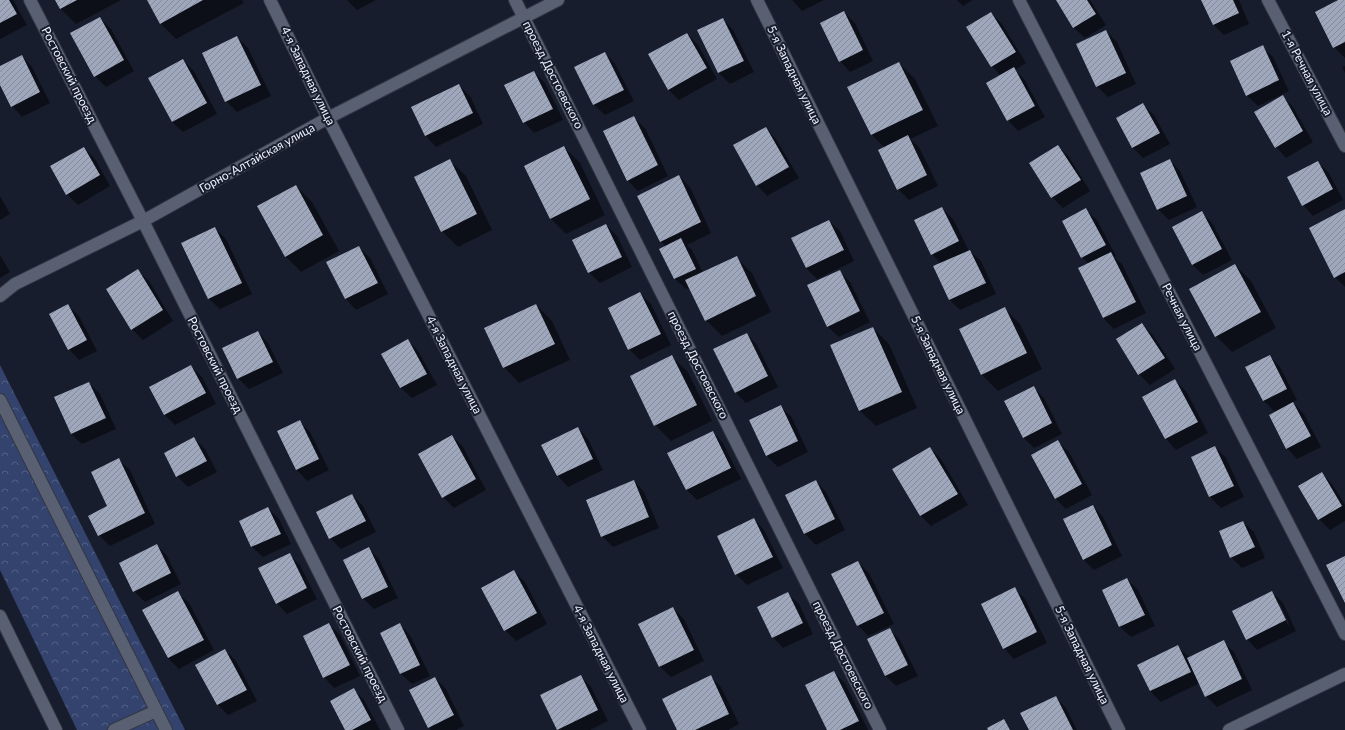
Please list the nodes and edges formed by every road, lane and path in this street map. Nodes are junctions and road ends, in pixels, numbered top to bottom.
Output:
1 (30, 0) edge
2 (270, 0) edge
3 (515, 0) edge
4 (558, 0) edge
5 (757, 0) edge
6 (1019, 0) edge
7 (1268, 0) edge
8 (524, 17) junction
9 (328, 118) junction
10 (1345, 146) edge
11 (143, 222) junction
12 (0, 296) edge
13 (0, 400) edge
14 (0, 616) edge
15 (1345, 634) edge
16 (1345, 674) edge
17 (156, 711) junction
18 (56, 730) edge
19 (114, 730) edge
20 (166, 730) edge
21 (398, 730) edge
22 (640, 730) edge
23 (880, 730) edge
24 (1119, 730) edge
25 (1229, 730) edge

1 - 11 street, Ростовский проезд
2 - 9 street, 4-я Западная улица
3 - 8 street, проезд Достоевского
4 - 8 street, Горно-Алтайская улица
5 - 24 street, 5-я Западная улица
6 - 15 street, Речная улица
7 - 10 street, 1-я Речная улица
8 - 9 street, Горно-Алтайская улица
8 - 23 street, проезд Достоевского
9 - 11 street, Горно-Алтайская улица
9 - 22 street, 4-я Западная улица
11 - 12 street, Горно-Алтайская улица
11 - 21 street, Ростовский проезд
13 - 17 street
14 - 18 street
16 - 25 street
17 - 19 street
17 - 20 street

